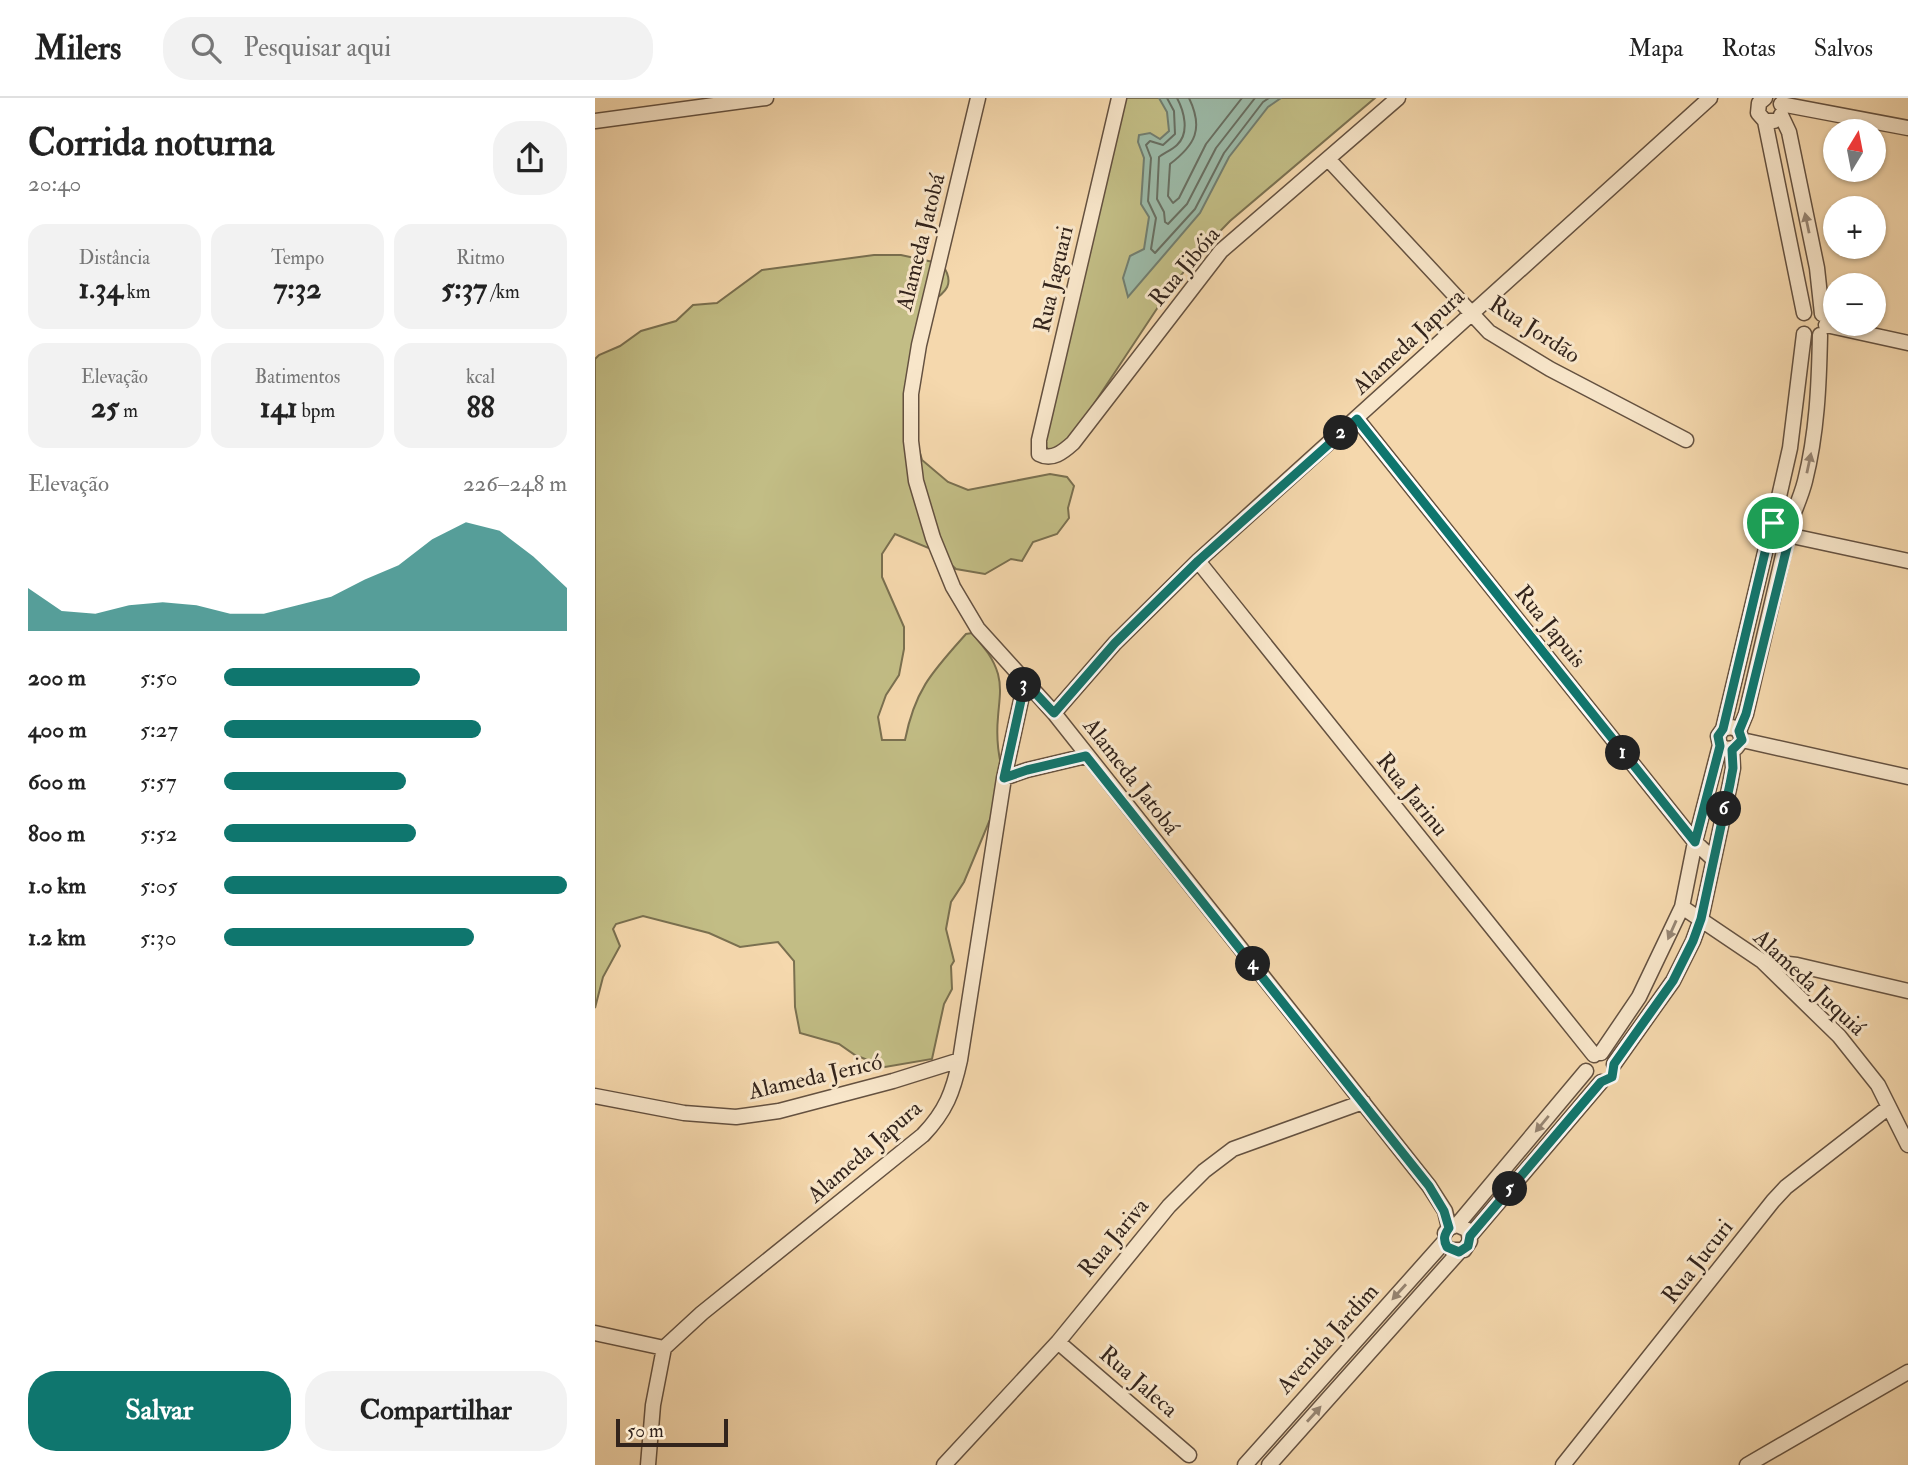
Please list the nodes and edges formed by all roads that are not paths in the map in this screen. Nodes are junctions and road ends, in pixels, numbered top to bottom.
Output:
1 (766, 98) edge
2 (978, 98) edge
3 (1119, 98) edge
4 (1398, 98) edge
5 (1710, 98) edge
6 (1761, 100) edge
7 (1779, 106) edge
8 (595, 121) edge
9 (1765, 121) junction
10 (1908, 128) edge
11 (1329, 160) junction
12 (1804, 313) junction
13 (1471, 315) junction
14 (1822, 325) junction
15 (1804, 334) junction
16 (1908, 343) edge
17 (1357, 419) junction
18 (1686, 440) dead end
19 (1056, 456) joint
20 (1773, 523) junction
21 (1788, 537) junction
22 (1767, 544) junction
23 (1198, 561) junction
24 (1908, 561) edge
25 (1025, 682) junction
26 (1054, 713) junction
27 (1733, 742) junction
28 (1086, 756) junction
29 (1004, 778) junction
30 (1908, 778) edge
31 (1695, 842) junction
32 (1713, 859) junction
33 (1682, 907) junction
34 (1701, 919) junction
35 (1762, 961) junction
36 (1908, 991) edge
37 (1597, 1054) junction
38 (960, 1060) junction
39 (1614, 1064) junction
40 (1586, 1071) junction
41 (1601, 1082) junction
42 (595, 1096) edge
43 (1363, 1102) junction
44 (1889, 1107) junction
45 (1908, 1145) edge
46 (1450, 1232) junction
47 (1470, 1236) junction
48 (1459, 1252) junction
49 (595, 1333) edge
50 (1058, 1342) junction
51 (664, 1348) junction
52 (1908, 1373) edge
53 (1189, 1455) dead end
54 (648, 1465) edge
55 (944, 1465) edge
56 (1245, 1465) edge
57 (1269, 1465) edge
58 (1563, 1465) edge
59 (1747, 1465) edge

1 - 8 street
2 - 25 street, Alameda Jatobá
3 - 19 street, Rua Jaguari
4 - 11 street, Rua Jibóia
5 - 13 street, Alameda Japura
6 - 9 street
7 - 9 street
7 - 10 street
14 -> 7 street
9 - 12 street
11 - 13 street, Rua Jordão
11 - 19 street, Rua Jibóia
12 - 14 street
12 - 15 street
13 - 17 street, Alameda Japura
13 - 18 street, Rua Jordão
14 - 15 street
14 - 16 street
21 -> 14 street
15 - 20 street
17 - 23 street, Alameda Japura
17 - 31 street, Rua Japuis
20 - 21 street
20 - 22 street
21 - 22 street
21 - 24 street
21 - 27 street
22 - 27 street
23 - 26 street, Alameda Japura
23 - 37 street, Rua Jarinu
25 - 26 street, Alameda Jatobá
25 - 29 street, Alameda Japura
26 - 28 street, Alameda Jatobá
27 - 30 street
27 - 31 street
27 - 32 street
28 - 29 street
28 - 43 street, Alameda Jatobá
29 - 38 street, Alameda Japura
31 - 32 street, Rua Japuis
31 - 33 street
32 - 34 street
33 - 34 street, Alameda Juquiá
33 -> 37 street
34 - 35 street, Alameda Juquiá
34 - 39 street
35 - 36 street
35 - 44 street, Alameda Juquiá
37 - 39 street
37 - 40 street
38 - 42 street, Alameda Jericó
38 - 51 street, Alameda Japura
39 - 41 street
40 - 41 street
40 -> 46 street, Avenida Jardim
41 - 47 street
43 - 46 street, Alameda Jatobá
43 - 50 street, Rua Jariva
44 - 45 street, Alameda Juquiá
44 - 58 street, Rua Jucuri
46 - 47 street
46 - 48 street
46 -> 56 street, Avenida Jardim
47 - 48 street
57 -> 48 street, Avenida Jardim
49 - 51 street
50 - 53 street, Rua Jaleca
50 - 55 street, Rua Jariva
51 - 54 street
52 - 59 street

